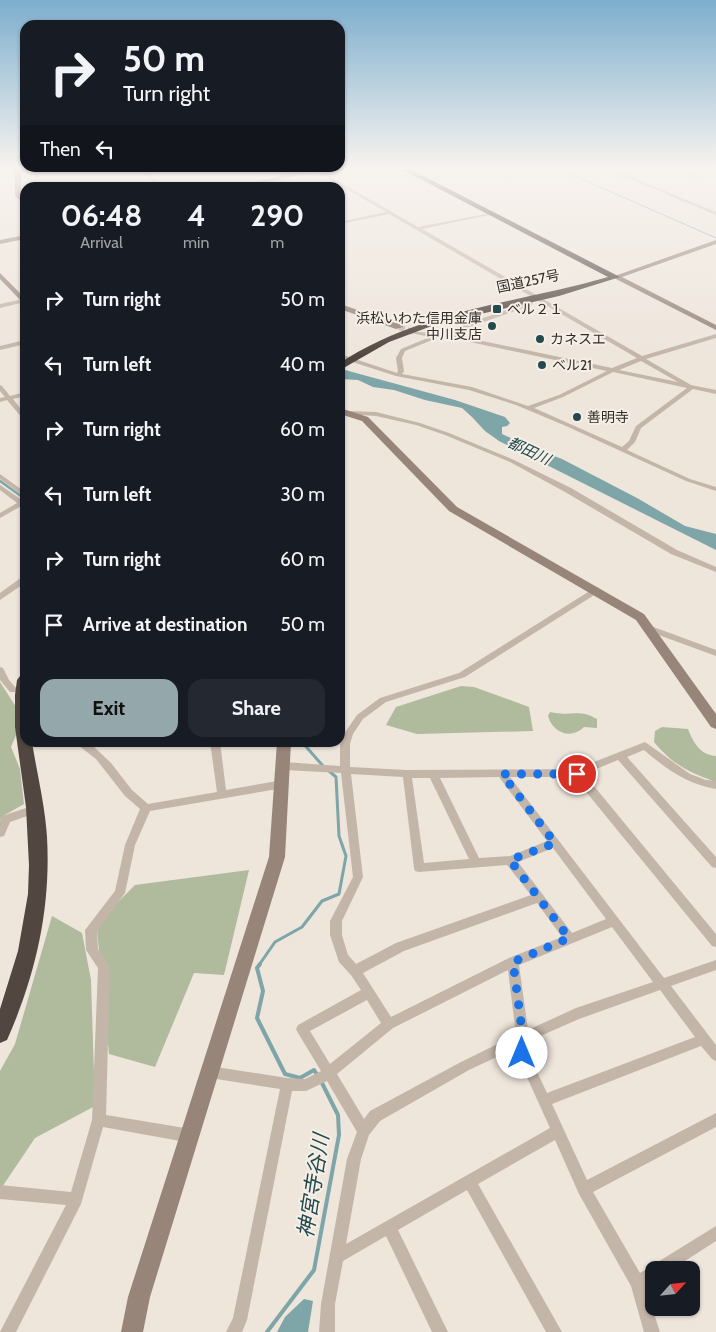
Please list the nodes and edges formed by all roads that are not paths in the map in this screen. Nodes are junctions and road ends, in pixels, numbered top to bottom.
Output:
1 (421, 231) edge
2 (524, 231) edge
3 (20, 238) edge
4 (0, 242) edge
5 (716, 242) edge
6 (0, 275) edge
7 (616, 277) junction
8 (20, 298) edge
9 (534, 299) junction
10 (20, 303) edge
11 (0, 306) edge
12 (345, 308) edge
13 (398, 327) tunnel mouth
14 (716, 328) edge
15 (414, 332) tunnel mouth
16 (439, 335) junction
17 (716, 336) edge
18 (20, 343) edge
19 (0, 348) edge
20 (347, 358) edge
21 (641, 359) junction
22 (613, 370) junction
23 (398, 375) junction
24 (0, 387) edge
25 (691, 387) junction
26 (716, 392) edge
27 (20, 395) edge
28 (9, 398) junction
29 (0, 400) edge
30 (528, 408) junction
31 (20, 412) edge
32 (346, 414) edge
33 (623, 450) junction
34 (0, 476) edge
35 (0, 487) edge
36 (716, 489) edge
37 (20, 491) edge
38 (20, 500) edge
39 (20, 504) edge
40 (0, 516) edge
41 (716, 570) edge
42 (20, 583) edge
43 (596, 590) junction
44 (0, 597) edge
45 (647, 628) junction
46 (716, 654) edge
47 (0, 670) edge
48 (20, 686) edge
49 (716, 724) edge
50 (345, 744) edge
51 (25, 747) edge
52 (86, 747) edge
53 (216, 747) edge
54 (284, 747) edge
55 (345, 747) edge
56 (620, 756) junction
57 (284, 766) junction
58 (342, 771) junction
59 (408, 774) junction
60 (502, 774) junction
61 (577, 774) junction
62 (434, 775) junction
63 (283, 784) junction
64 (716, 785) edge
65 (222, 795) junction
66 (146, 808) junction
67 (35, 809) junction
68 (0, 833) edge
69 (555, 843) junction
70 (510, 860) junction
71 (476, 863) junction
72 (716, 864) edge
73 (539, 897) junction
74 (614, 921) junction
75 (569, 938) junction
76 (716, 942) edge
77 (513, 962) junction
78 (716, 965) edge
79 (355, 971) junction
80 (663, 985) junction
81 (369, 992) junction
82 (5, 1006) edge
83 (389, 1024) junction
84 (0, 1032) edge
85 (523, 1038) junction
86 (704, 1039) junction
87 (716, 1055) edge
88 (210, 1072) junction
89 (328, 1073) junction
90 (311, 1082) joint
91 (287, 1084) junction
92 (544, 1101) junction
93 (99, 1120) junction
94 (716, 1120) edge
95 (558, 1131) junction
96 (364, 1132) junction
97 (191, 1136) junction
98 (469, 1181) junction
99 (584, 1189) junction
100 (0, 1192) edge
101 (76, 1199) junction
102 (389, 1227) junction
103 (716, 1232) edge
104 (338, 1256) junction
105 (672, 1261) edge
106 (645, 1278) edge
107 (637, 1283) junction
108 (8, 1332) edge
109 (132, 1332) edge
110 (234, 1332) edge
111 (327, 1332) edge
112 (440, 1332) edge
113 (554, 1332) edge
114 (652, 1332) edge

1 - 9 street
2 - 7 highway, 国道257号
3 - 4 street
5 - 7 street
6 - 8 street
7 - 9 highway, 国道257号
7 - 14 street
9 - 16 street
9 - 20 highway, 国道257号
9 - 21 street
10 - 11 street
12 - 13 street
15 - 16 street
16 - 22 street
16 - 23 street
17 - 21 street
18 - 19 street
20 - 23 street
21 - 22 street
21 - 25 street
22 - 25 street
22 - 30 street
23 - 30 street
24 - 28 street
25 - 26 street
25 - 33 street
27 - 28 street
28 - 29 street
28 - 31 street
30 - 33 street
32 - 41 street
32 - 43 street
33 - 36 street
34 - 37 street
35 - 38 street
39 - 40 street
42 - 44 street
43 - 45 street
43 - 50 street
45 - 46 street
45 - 49 street
47 - 48 street
51 - 67 highway
52 - 66 street
53 - 65 street
54 - 57 street
55 - 58 street
56 - 61 street
56 - 64 street
56 - 72 street
57 - 58 street
57 - 63 street
58 - 59 street
58 - 79 street
59 - 62 street
59 - 71 street
60 - 61 street
60 - 62 street
60 - 69 street
61 - 76 street
62 - 71 street
63 - 65 street
63 - 88 street
65 - 66 street
66 - 93 street
67 - 68 street
67 - 82 highway
69 - 70 street
69 - 74 street
70 - 71 street
70 - 73 street
73 - 75 street
73 - 79 street
74 - 75 street
74 - 80 street
75 - 77 street
77 - 83 street
77 - 85 street
78 - 80 street
79 - 81 street
80 - 85 street
80 - 86 street
81 - 83 street
81 - 89 street
82 - 84 highway
83 - 89 street
85 - 92 street
85 - 96 street
86 - 87 street
86 - 92 street
88 - 91 street
88 - 97 street
89 - 90 street
89 - 96 street
90 - 91 street
91 - 110 street
92 - 95 street
93 - 97 street
93 - 101 street
94 - 99 street
95 - 98 street
95 - 99 street
96 - 104 street
97 - 109 street
98 - 102 street
98 - 113 street
99 - 107 street
100 - 101 street
101 - 108 street
102 - 104 street
102 - 112 street
103 - 105 street
104 - 111 street
106 - 107 street
107 - 114 street

